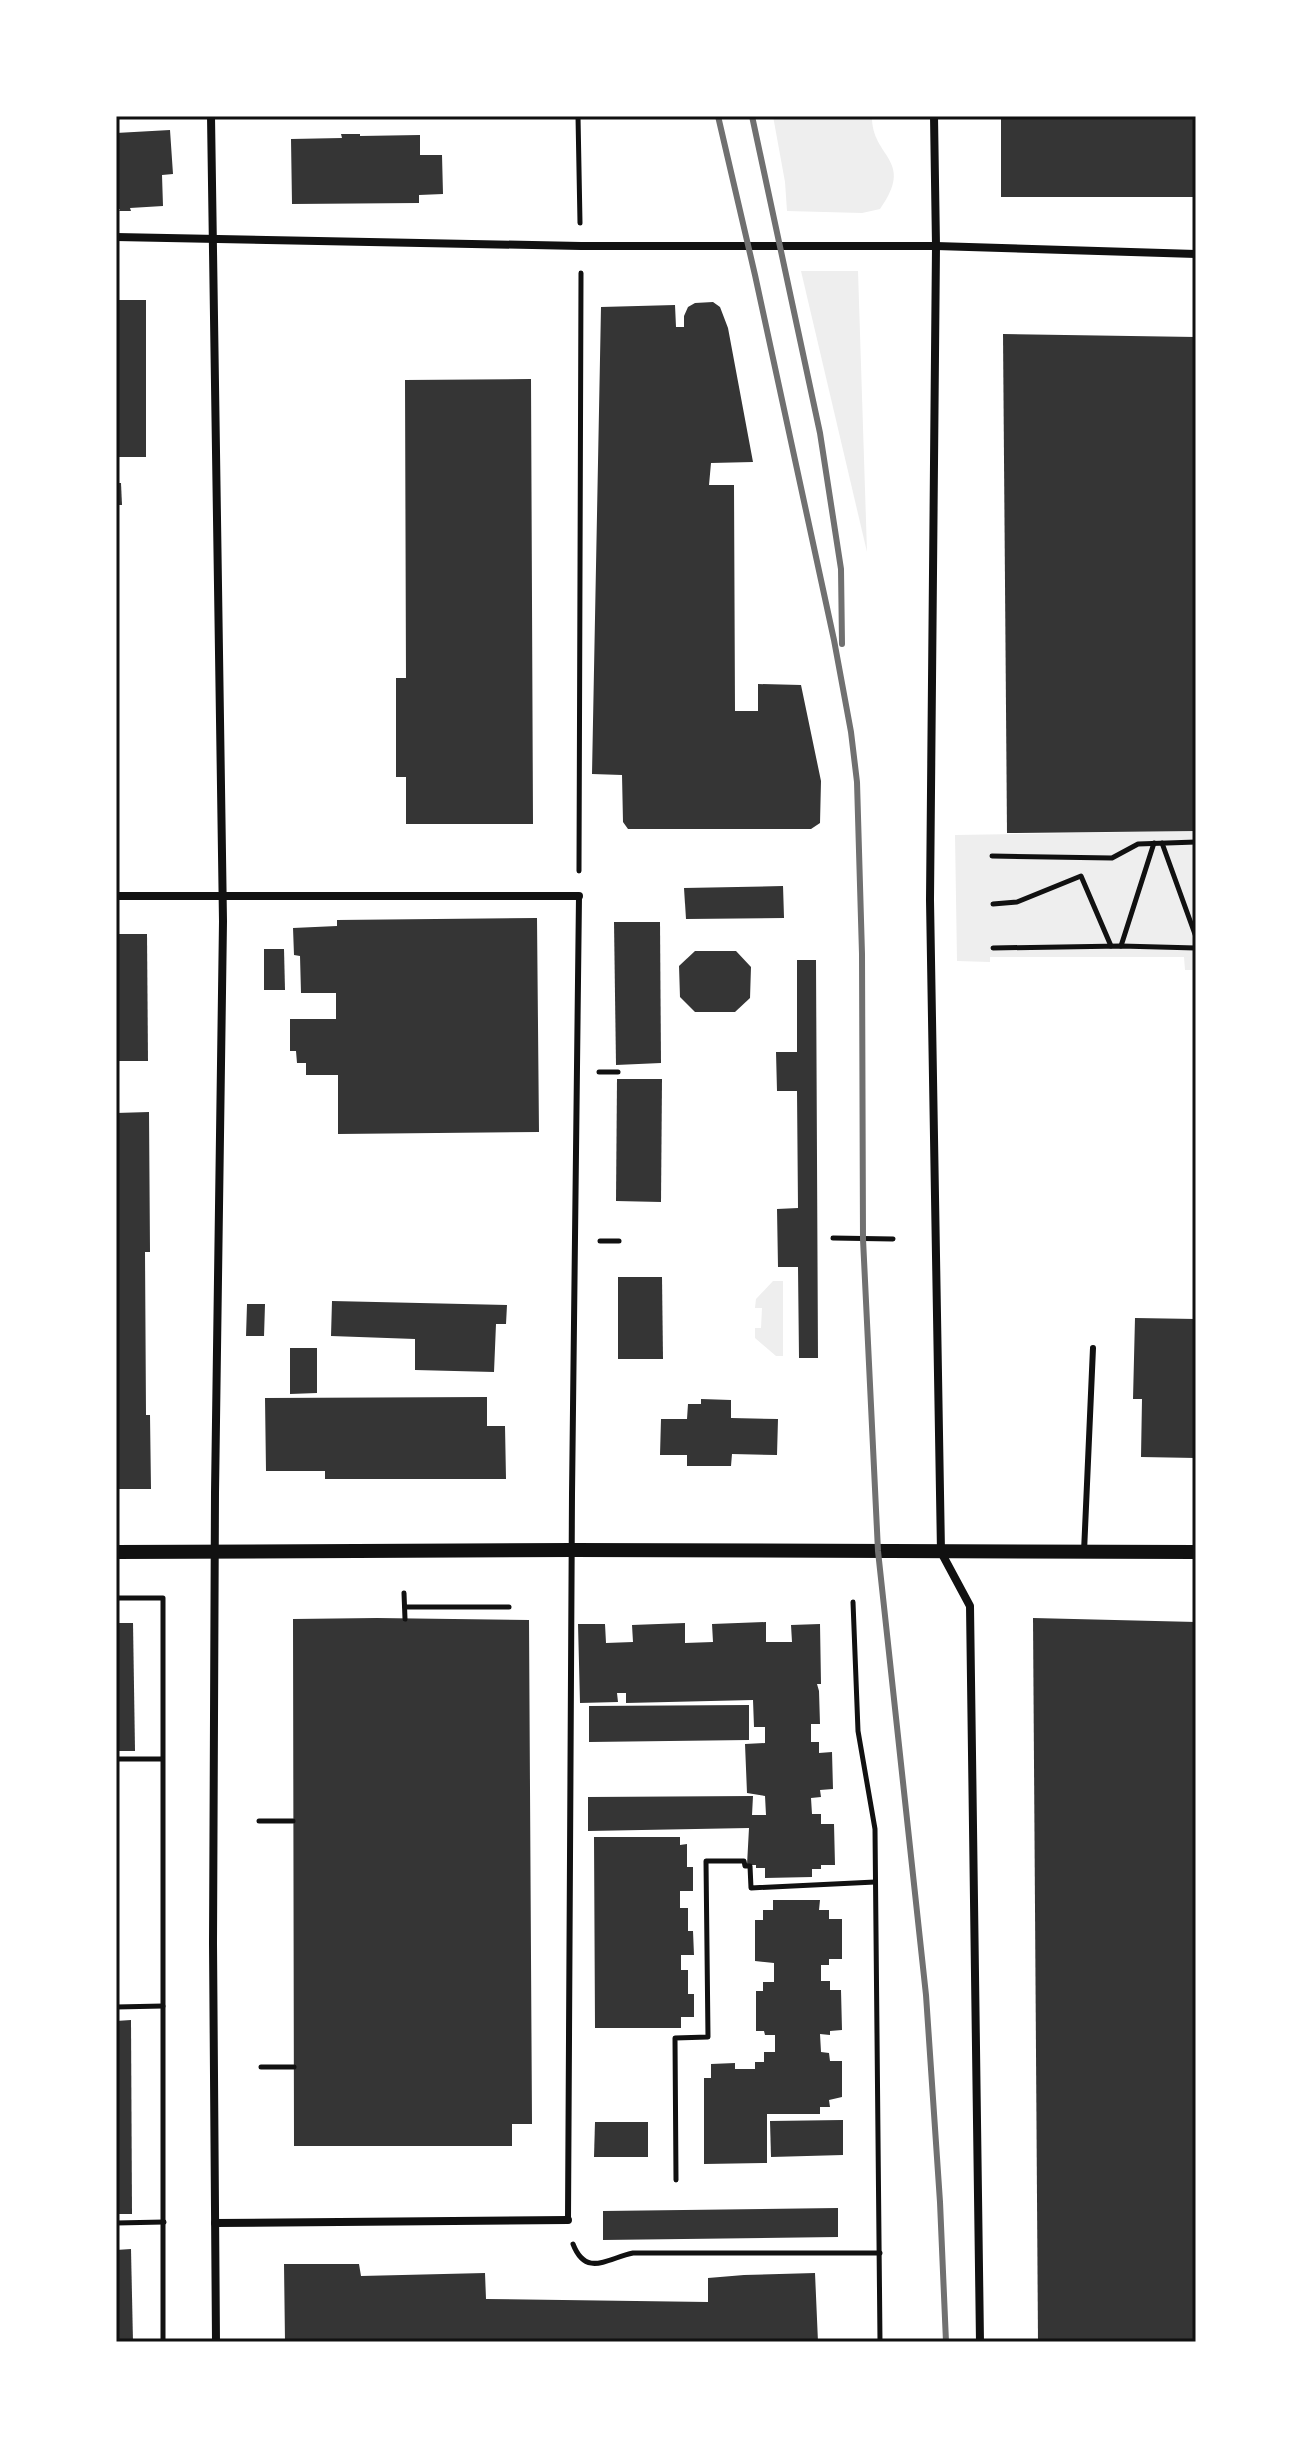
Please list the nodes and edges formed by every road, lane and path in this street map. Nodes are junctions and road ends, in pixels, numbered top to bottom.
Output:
1 (211, 116) edge
2 (578, 116) edge
3 (934, 116) edge
4 (580, 202) dead end
5 (116, 237) edge
6 (212, 239) junction
7 (936, 246) junction
8 (1196, 254) edge
9 (581, 270) dead end
10 (1196, 842) edge
11 (1158, 846) junction
12 (992, 856) dead end
13 (116, 896) edge
14 (222, 896) junction
15 (579, 896) junction
16 (993, 904) dead end
17 (1196, 937) edge
18 (1111, 946) junction
19 (1121, 946) junction
20 (993, 948) dead end
21 (1196, 948) edge
22 (833, 1238) dead end
23 (893, 1239) dead end
24 (1093, 1348) dead end
25 (573, 1550) junction
26 (215, 1551) junction
27 (116, 1552) edge
28 (941, 1552) junction
29 (1084, 1552) junction
30 (1196, 1552) edge
31 (404, 1593) dead end
32 (116, 1598) edge
33 (853, 1602) dead end
34 (405, 1607) junction
35 (509, 1607) dead end
36 (405, 1619) dead end
37 (116, 1759) edge
38 (162, 1759) junction
39 (259, 1821) dead end
40 (293, 1821) dead end
41 (875, 1882) junction
42 (163, 2006) junction
43 (116, 2007) edge
44 (261, 2067) dead end
45 (294, 2067) dead end
46 (676, 2180) dead end
47 (568, 2220) junction
48 (164, 2222) junction
49 (116, 2223) edge
50 (215, 2223) junction
51 (880, 2253) junction
52 (163, 2342) edge
53 (216, 2342) edge
54 (880, 2342) edge
55 (980, 2342) edge

1 - 6 street
2 - 4 path
3 - 7 street
5 - 6 street
6 - 7 street
6 - 14 street
7 - 8 street
7 - 28 street
9 - 15 path
10 - 11 path
11 - 12 path
11 - 17 path
11 - 19 path
13 - 14 street
14 - 15 street
14 - 26 street
15 - 25 lane
16 - 18 path
18 - 19 path
18 - 20 path
19 - 21 path
22 - 23 path
24 - 29 lane
25 - 26 street
25 - 28 street
25 - 47 lane
26 - 27 street
26 - 50 street
28 - 29 street
28 - 55 street
29 - 30 street
31 - 34 path
32 - 38 path
33 - 41 path
34 - 35 path
34 - 36 path
37 - 38 path
38 - 42 path
39 - 40 path
41 - 46 path
41 - 51 path
42 - 43 path
42 - 48 path
44 - 45 path
47 - 50 street
47 - 51 path
48 - 49 path
48 - 52 path
50 - 53 street
51 - 54 path

